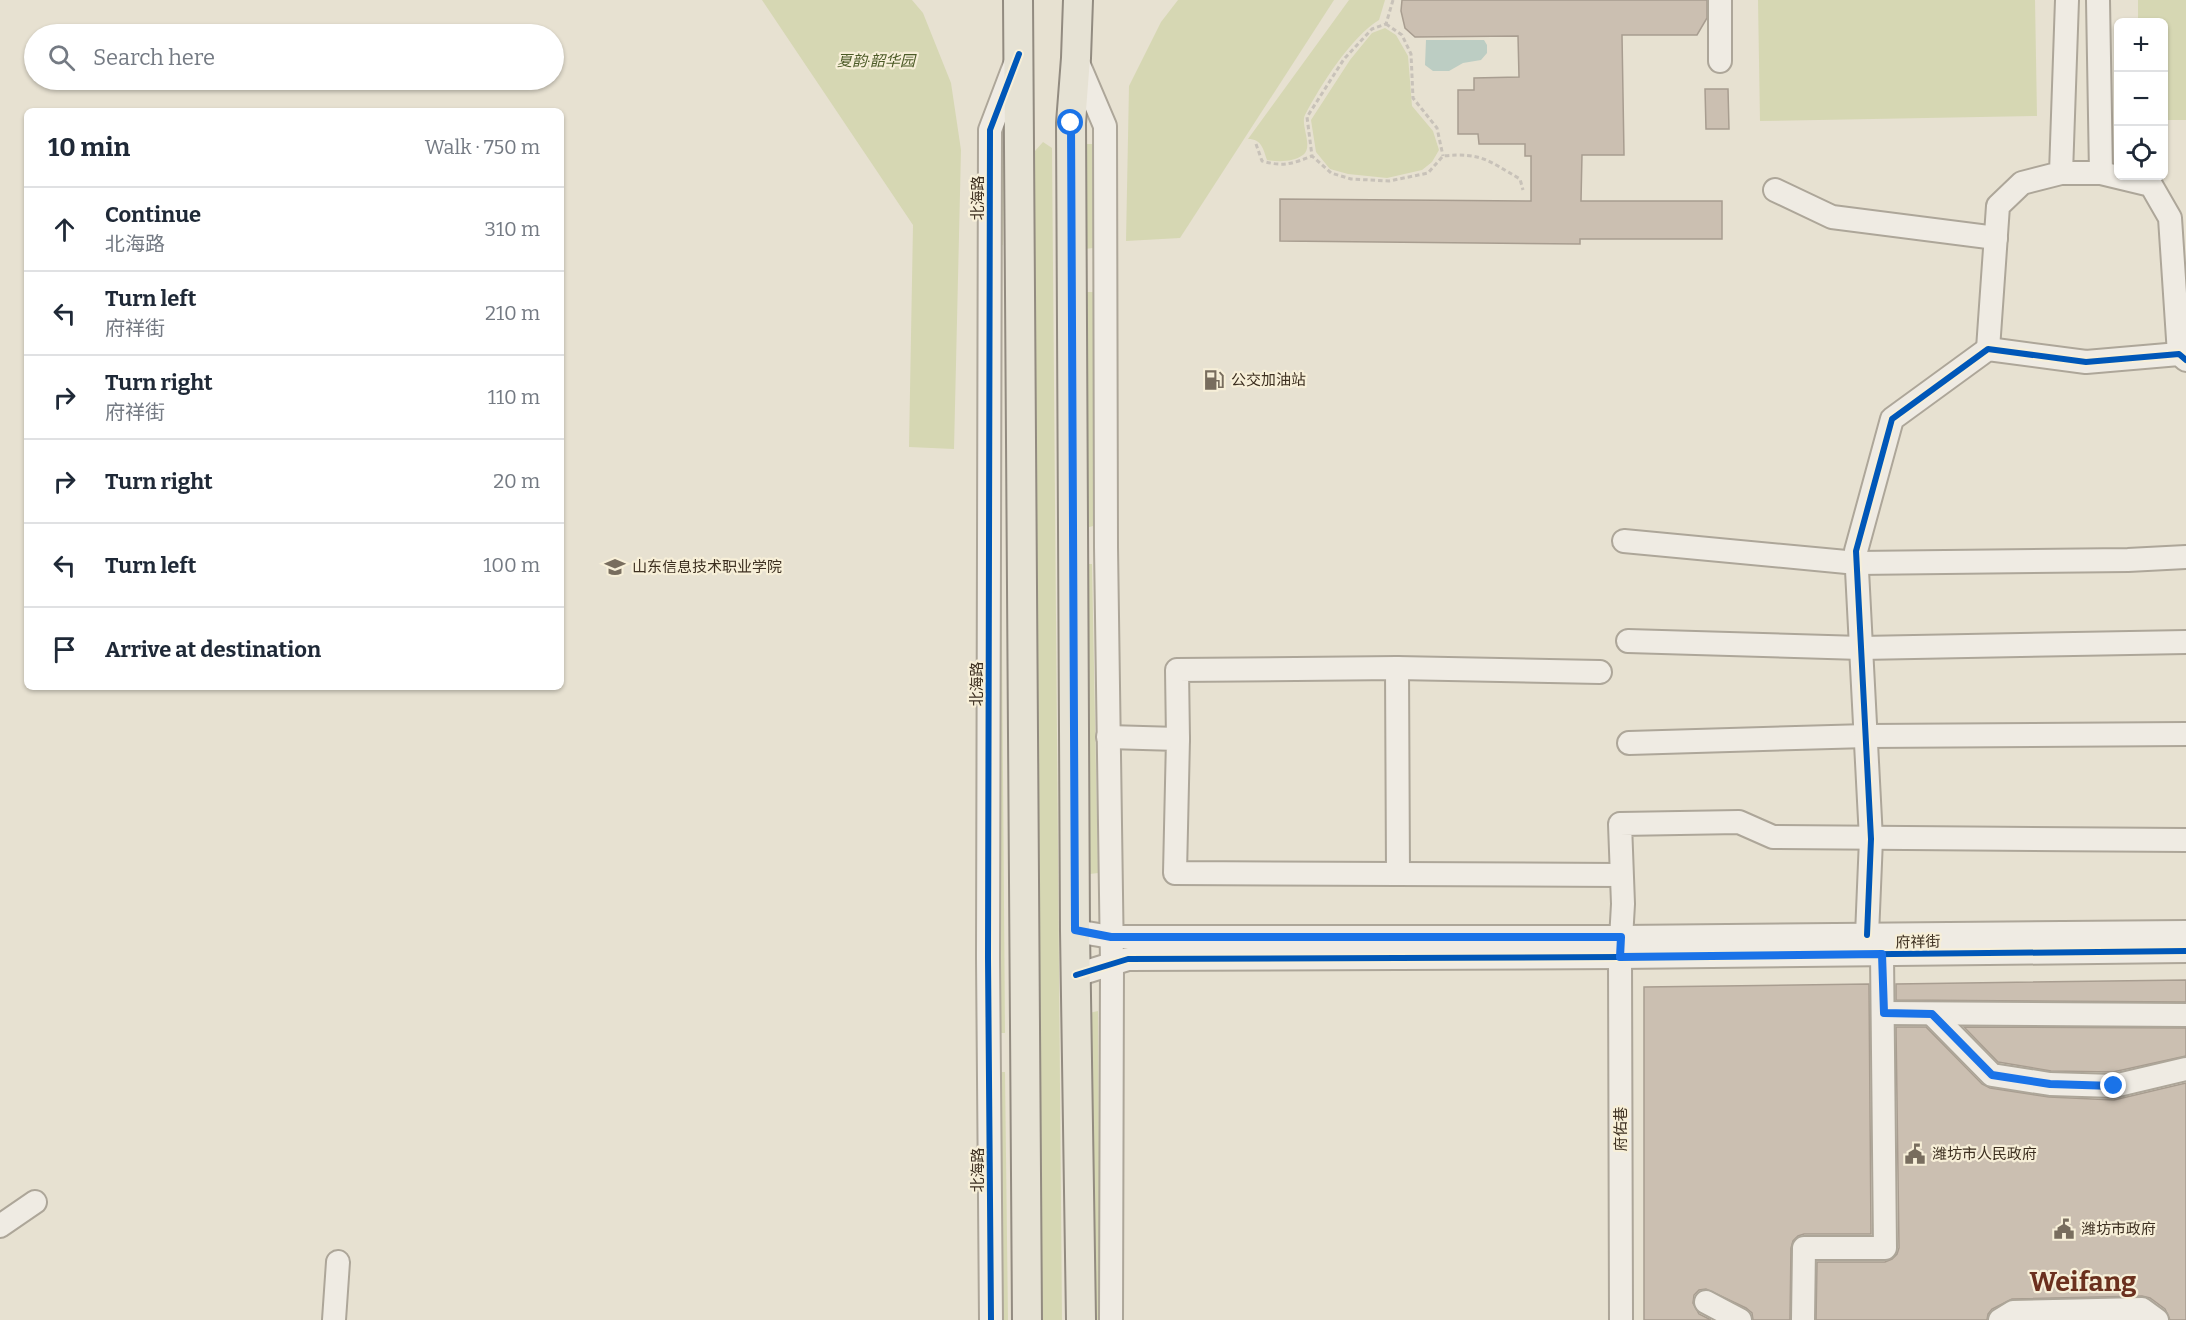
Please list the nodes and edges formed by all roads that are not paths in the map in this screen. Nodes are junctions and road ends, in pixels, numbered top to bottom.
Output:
1 (1018, 0) edge
2 (1078, 0) edge
3 (1720, 0) edge
4 (2067, 0) edge
5 (2098, 0) edge
6 (1019, 54) junction
7 (1076, 58) junction
8 (1720, 61) dead end
9 (2061, 173) junction
10 (2101, 173) junction
11 (1775, 190) dead end
12 (2178, 218) edge
13 (1996, 238) junction
14 (1020, 265) junction
15 (990, 266) junction
16 (1106, 270) junction
17 (1072, 274) junction
18 (1988, 349) junction
19 (2183, 357) edge
20 (1624, 541) dead end
21 (1106, 546) junction
22 (1073, 547) junction
23 (2186, 557) edge
24 (1857, 563) junction
25 (1628, 641) dead end
26 (2186, 642) edge
27 (1861, 648) junction
28 (1397, 668) junction
29 (1600, 672) dead end
30 (2186, 734) edge
31 (1867, 736) junction
32 (1108, 737) junction
33 (1178, 739) junction
34 (1629, 743) dead end
35 (1871, 839) junction
36 (2186, 840) edge
37 (1398, 874) junction
38 (1621, 875) junction
39 (1075, 930) junction
40 (2186, 932) edge
41 (1867, 935) junction
42 (1111, 937) junction
43 (1621, 947) junction
44 (2186, 951) edge
45 (1882, 954) junction
46 (1112, 963) junction
47 (1076, 975) junction
48 (1884, 1013) junction
49 (1932, 1014) junction
50 (2186, 1015) edge
51 (2186, 1069) edge
52 (35, 1202) dead end
53 (0, 1226) edge
54 (338, 1262) dead end
55 (1706, 1302) dead end
56 (334, 1320) edge
57 (991, 1320) edge
58 (1026, 1320) edge
59 (1081, 1320) edge
60 (1111, 1320) edge
61 (1621, 1320) edge
62 (1740, 1320) edge
63 (1803, 1320) edge
64 (2000, 1320) edge
65 (2157, 1320) edge

1 - 6 main road, 北海路
2 - 7 main road
3 - 8 street
4 - 9 street
5 - 10 street
6 - 14 main road, 北海路
6 - 15 street, 北海路
7 - 16 street
7 - 17 main road
9 - 10 street
9 - 13 street
10 - 12 street
11 - 13 street
12 - 19 street
13 - 18 street
14 - 15 street
14 - 58 main road, 北海路
15 - 57 street, 北海路
16 - 17 street
16 - 21 street
17 - 22 main road
18 - 19 street
18 - 24 street
20 - 24 street
21 - 22 street
21 - 32 street
22 - 39 main road
23 - 24 street
24 - 27 street
25 - 27 street
26 - 27 street
27 - 31 street
28 - 29 street
28 - 33 street
28 - 37 street
30 - 31 street
31 - 34 street
31 - 35 street
32 - 33 street
32 - 42 street
33 - 37 street
35 - 36 street
35 - 38 street, 府佑巷
35 - 41 street
37 - 38 street
38 - 43 street, 府佑巷
39 - 42 street, 府祥街
39 - 47 main road
40 - 41 street, 府祥街
41 - 43 street, 府祥街
42 - 43 street, 府祥街
42 - 46 street
43 - 45 street, 府祥街
43 - 46 street, 府祥街
43 - 61 street, 府佑巷
44 - 45 street, 府祥街
45 - 48 street
46 - 47 street, 府祥街
46 - 60 street
47 - 59 main road
48 - 49 street
48 - 63 street
49 - 50 street
49 - 51 street
52 - 53 street
54 - 56 street
55 - 62 street
64 - 65 street

